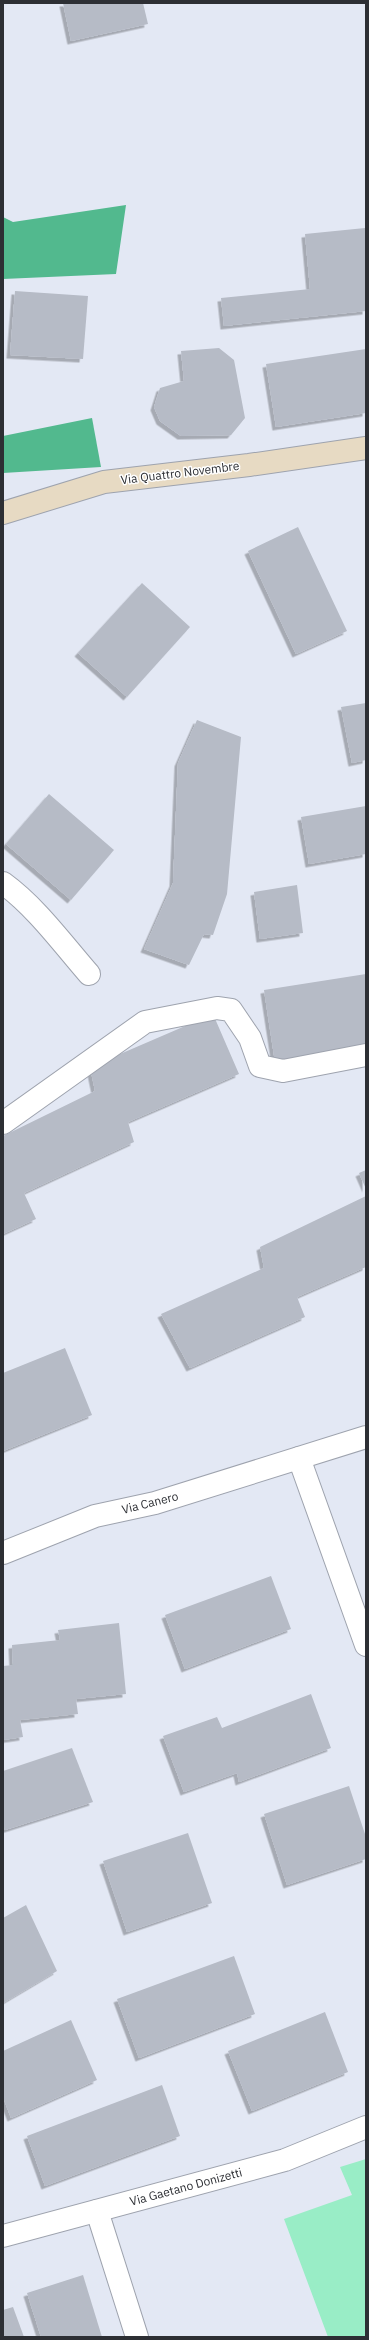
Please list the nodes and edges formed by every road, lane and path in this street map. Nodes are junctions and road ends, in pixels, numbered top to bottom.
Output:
1 (364, 449) edge
2 (3, 513) edge
3 (3, 883) edge
4 (89, 974) dead end
5 (366, 1055) edge
6 (3, 1123) edge
7 (366, 1437) edge
8 (299, 1458) junction
9 (3, 1553) edge
10 (366, 1645) edge
11 (366, 2127) edge
12 (97, 2211) junction
13 (3, 2236) edge
14 (137, 2337) edge

1 - 2 street, Via Quattro Novembre
3 - 4 street
5 - 6 street
7 - 8 street, Via Canero
8 - 9 street, Via Canero
8 - 10 street
11 - 12 street, Via Gaetano Donizetti
12 - 13 street, Via Gaetano Donizetti
12 - 14 street

